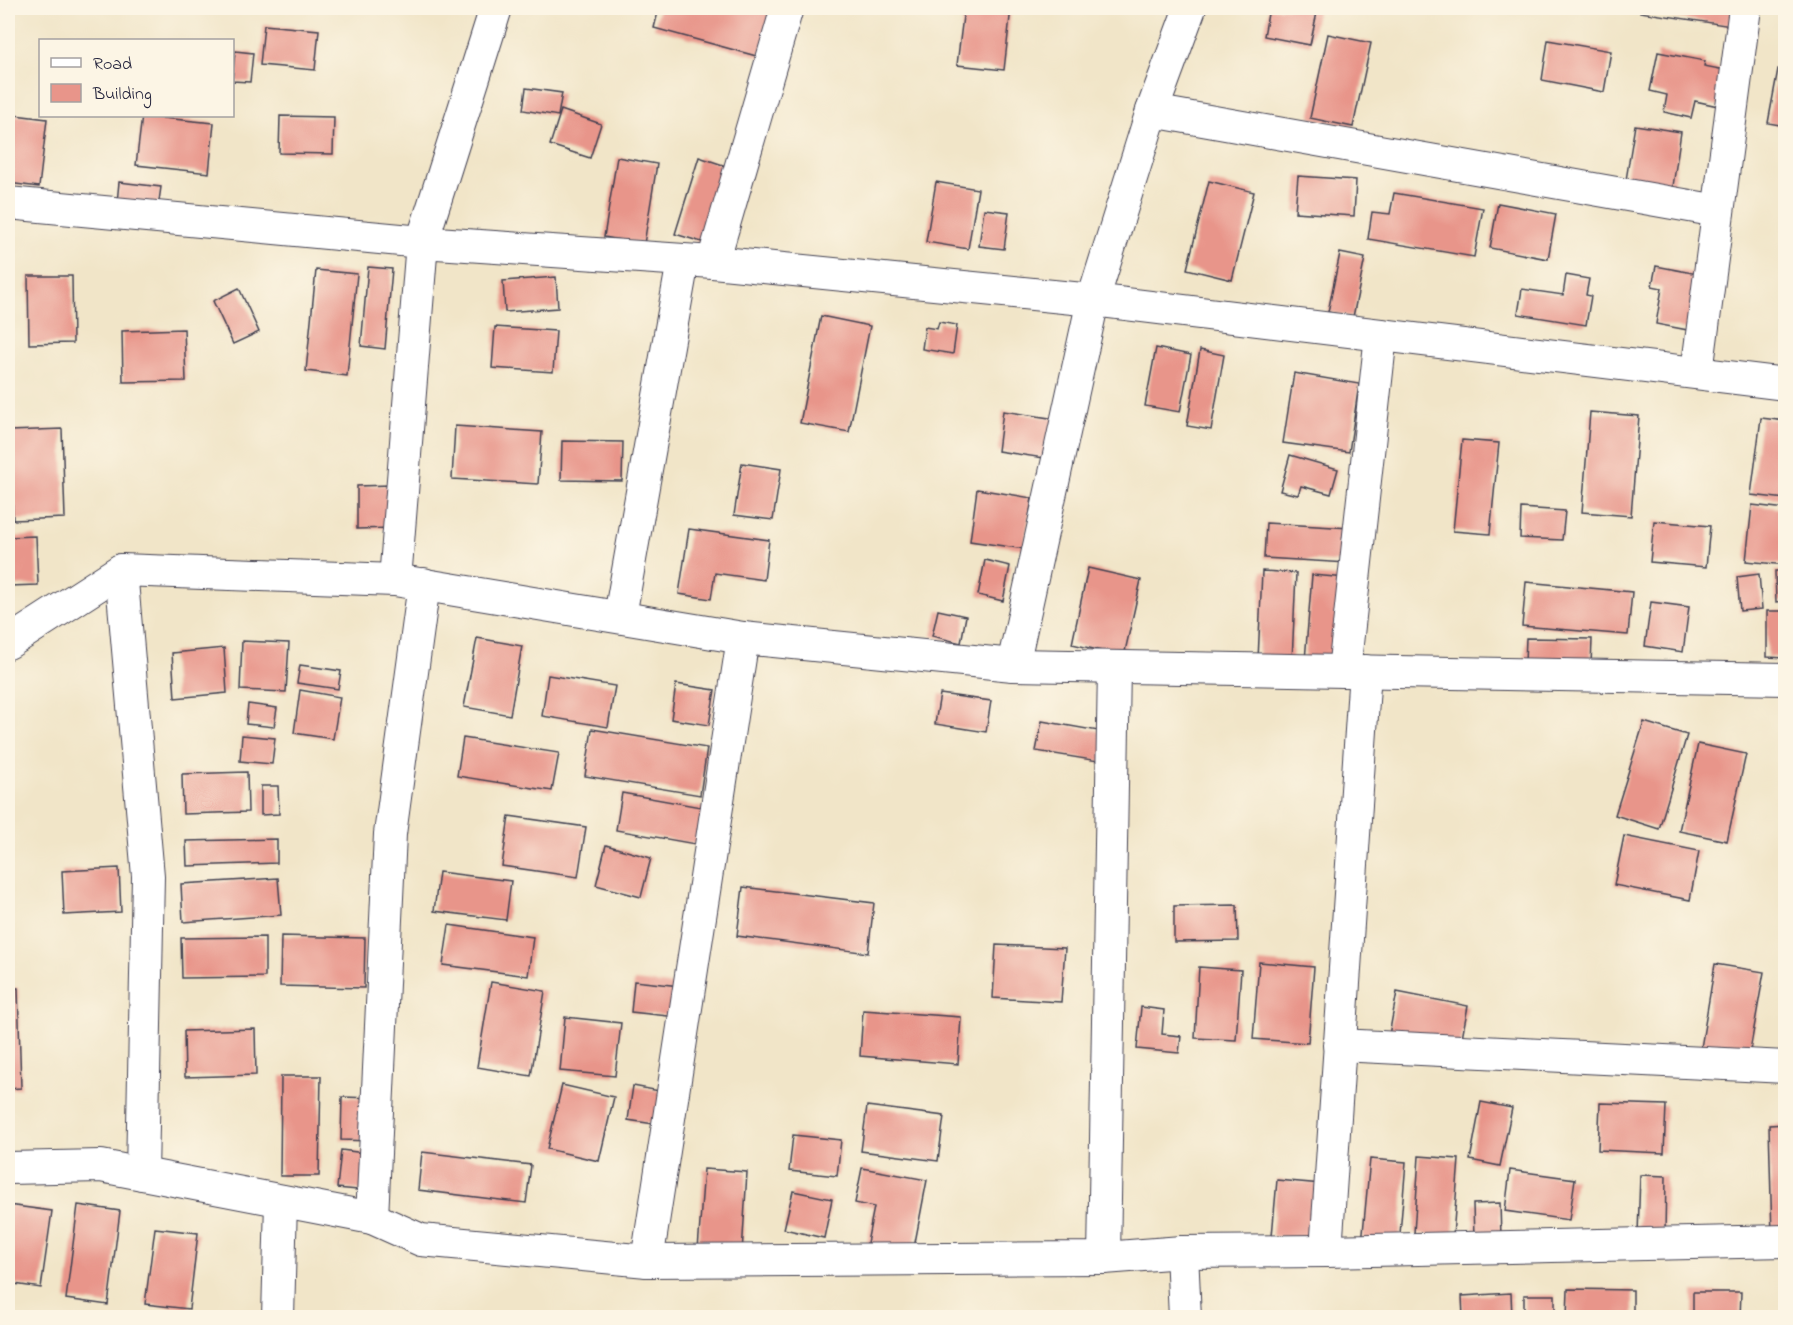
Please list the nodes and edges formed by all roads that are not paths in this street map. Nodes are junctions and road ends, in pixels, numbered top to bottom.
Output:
1 (496, 8) edge
2 (787, 8) edge
3 (1190, 8) edge
4 (1745, 8) edge
5 (1152, 111) junction
6 (8, 203) edge
7 (1718, 211) junction
8 (422, 242) junction
9 (698, 262) junction
10 (1093, 300) junction
11 (1381, 336) junction
12 (1697, 372) junction
13 (1785, 384) edge
14 (121, 570) junction
15 (409, 582) junction
16 (620, 616) junction
17 (743, 638) junction
18 (8, 643) edge
19 (1013, 665) junction
20 (1114, 667) junction
21 (1355, 671) junction
22 (1785, 679) edge
23 (1339, 1046) junction
24 (1785, 1067) edge
25 (8, 1168) edge
26 (142, 1174) junction
27 (280, 1201) junction
28 (372, 1218) junction
29 (1785, 1241) edge
30 (1326, 1251) junction
31 (1182, 1252) junction
32 (1104, 1258) junction
33 (647, 1261) junction
34 (278, 1317) edge
35 (1185, 1317) edge

1 - 8 street
2 - 9 street
3 - 5 street
4 - 7 street
5 - 7 street
5 - 10 street
6 - 8 street
7 - 12 street
8 - 9 street
8 - 15 street
9 - 10 street
9 - 16 street
10 - 11 street
10 - 19 street
11 - 12 street
11 - 21 street
12 - 13 street
14 - 15 street
14 - 18 street
14 - 26 street
15 - 16 street
15 - 28 street
16 - 17 street
17 - 19 street
17 - 33 street
19 - 20 street
20 - 21 street
20 - 32 street
21 - 22 street
21 - 23 street
23 - 24 street
23 - 30 street
25 - 26 street
26 - 27 street
27 - 28 street
27 - 34 street
28 - 33 street
29 - 30 street
30 - 31 street
31 - 32 street
31 - 35 street
32 - 33 street

